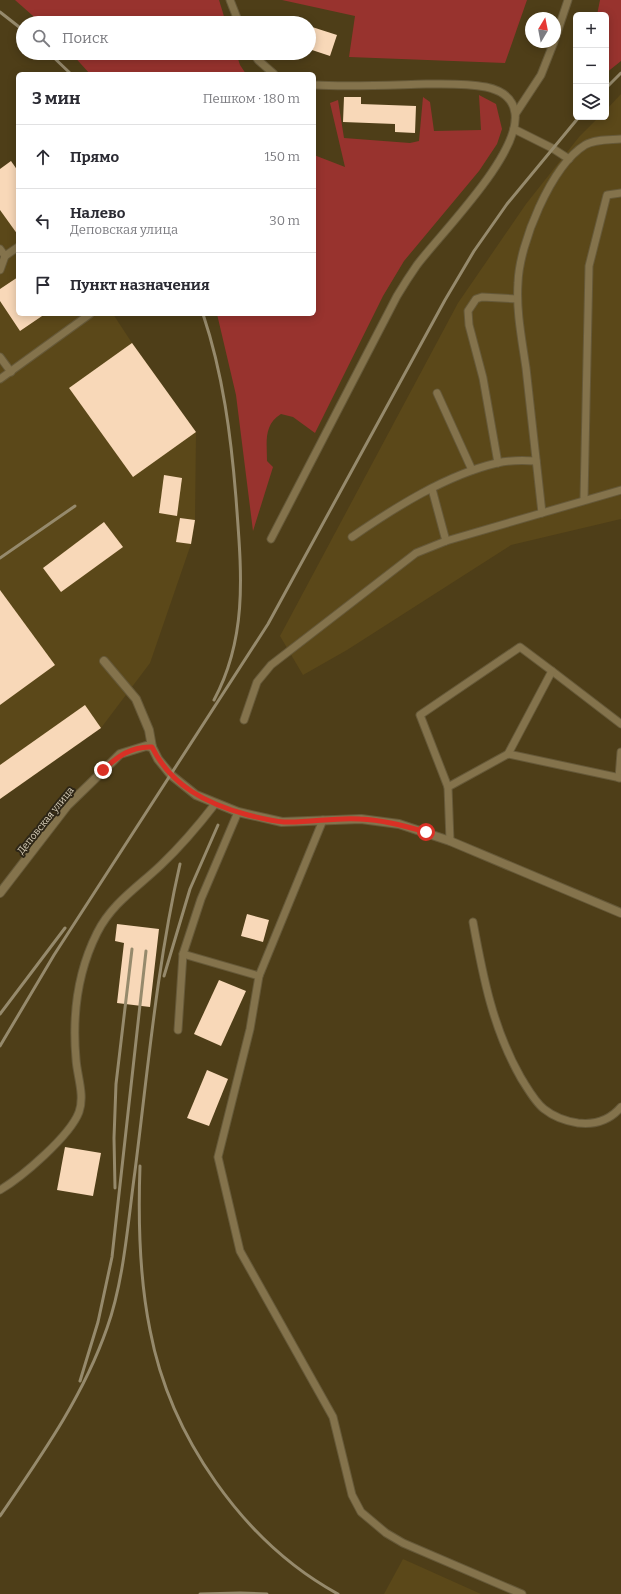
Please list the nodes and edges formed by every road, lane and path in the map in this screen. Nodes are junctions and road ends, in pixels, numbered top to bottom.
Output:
1 (230, 0) edge
2 (568, 0) edge
3 (236, 16) edge
4 (561, 21) edge
5 (552, 48) edge
6 (258, 60) edge
7 (272, 72) edge
8 (316, 84) edge
9 (516, 113) junction
10 (514, 129) junction
11 (621, 139) edge
12 (569, 159) junction
13 (621, 193) edge
14 (16, 248) edge
15 (0, 249) edge
16 (5, 256) junction
17 (0, 270) edge
18 (518, 299) junction
19 (87, 316) edge
20 (0, 357) edge
21 (11, 372) junction
22 (0, 379) edge
23 (437, 393) dead end
24 (536, 461) junction
25 (498, 462) junction
26 (472, 470) junction
27 (432, 489) junction
28 (621, 490) edge
29 (584, 499) junction
30 (542, 513) junction
31 (352, 537) dead end
32 (271, 539) dead end
33 (446, 541) junction
34 (104, 661) dead end
35 (552, 671) junction
36 (244, 720) dead end
37 (621, 724) edge
38 (152, 747) junction
39 (621, 752) edge
40 (508, 754) junction
41 (620, 778) edge
42 (448, 787) junction
43 (215, 804) junction
44 (238, 812) junction
45 (323, 820) junction
46 (450, 841) junction
47 (0, 893) edge
48 (621, 914) edge
49 (473, 922) dead end
50 (183, 954) junction
51 (259, 976) junction
52 (178, 1030) dead end
53 (621, 1107) edge
54 (0, 1190) edge
55 (522, 1594) edge

1 - 3 lane
2 - 4 lane
5 - 9 lane
6 - 7 lane
8 - 9 lane
9 - 10 lane
10 - 12 lane
10 - 32 lane
11 - 12 lane
12 - 18 lane
13 - 29 lane
14 - 16 lane
15 - 16 lane
16 - 17 lane
18 - 24 lane
18 - 25 lane
19 - 21 lane
20 - 21 lane
21 - 22 lane
23 - 26 lane
24 - 25 lane
24 - 30 lane
25 - 26 lane
26 - 27 lane
27 - 31 lane
27 - 33 lane
28 - 29 lane
29 - 30 lane
30 - 33 lane
33 - 36 lane
34 - 38 street
35 - 37 lane
35 - 40 lane
35 - 42 lane
38 - 43 street
38 - 47 street, Деповская улица
39 - 41 lane
40 - 41 lane
40 - 42 lane
42 - 46 lane
43 - 44 street
43 - 54 lane
44 - 45 street
44 - 50 lane
45 - 46 street
45 - 51 lane
46 - 48 street
49 - 53 lane
50 - 51 lane
50 - 52 lane
51 - 55 lane

